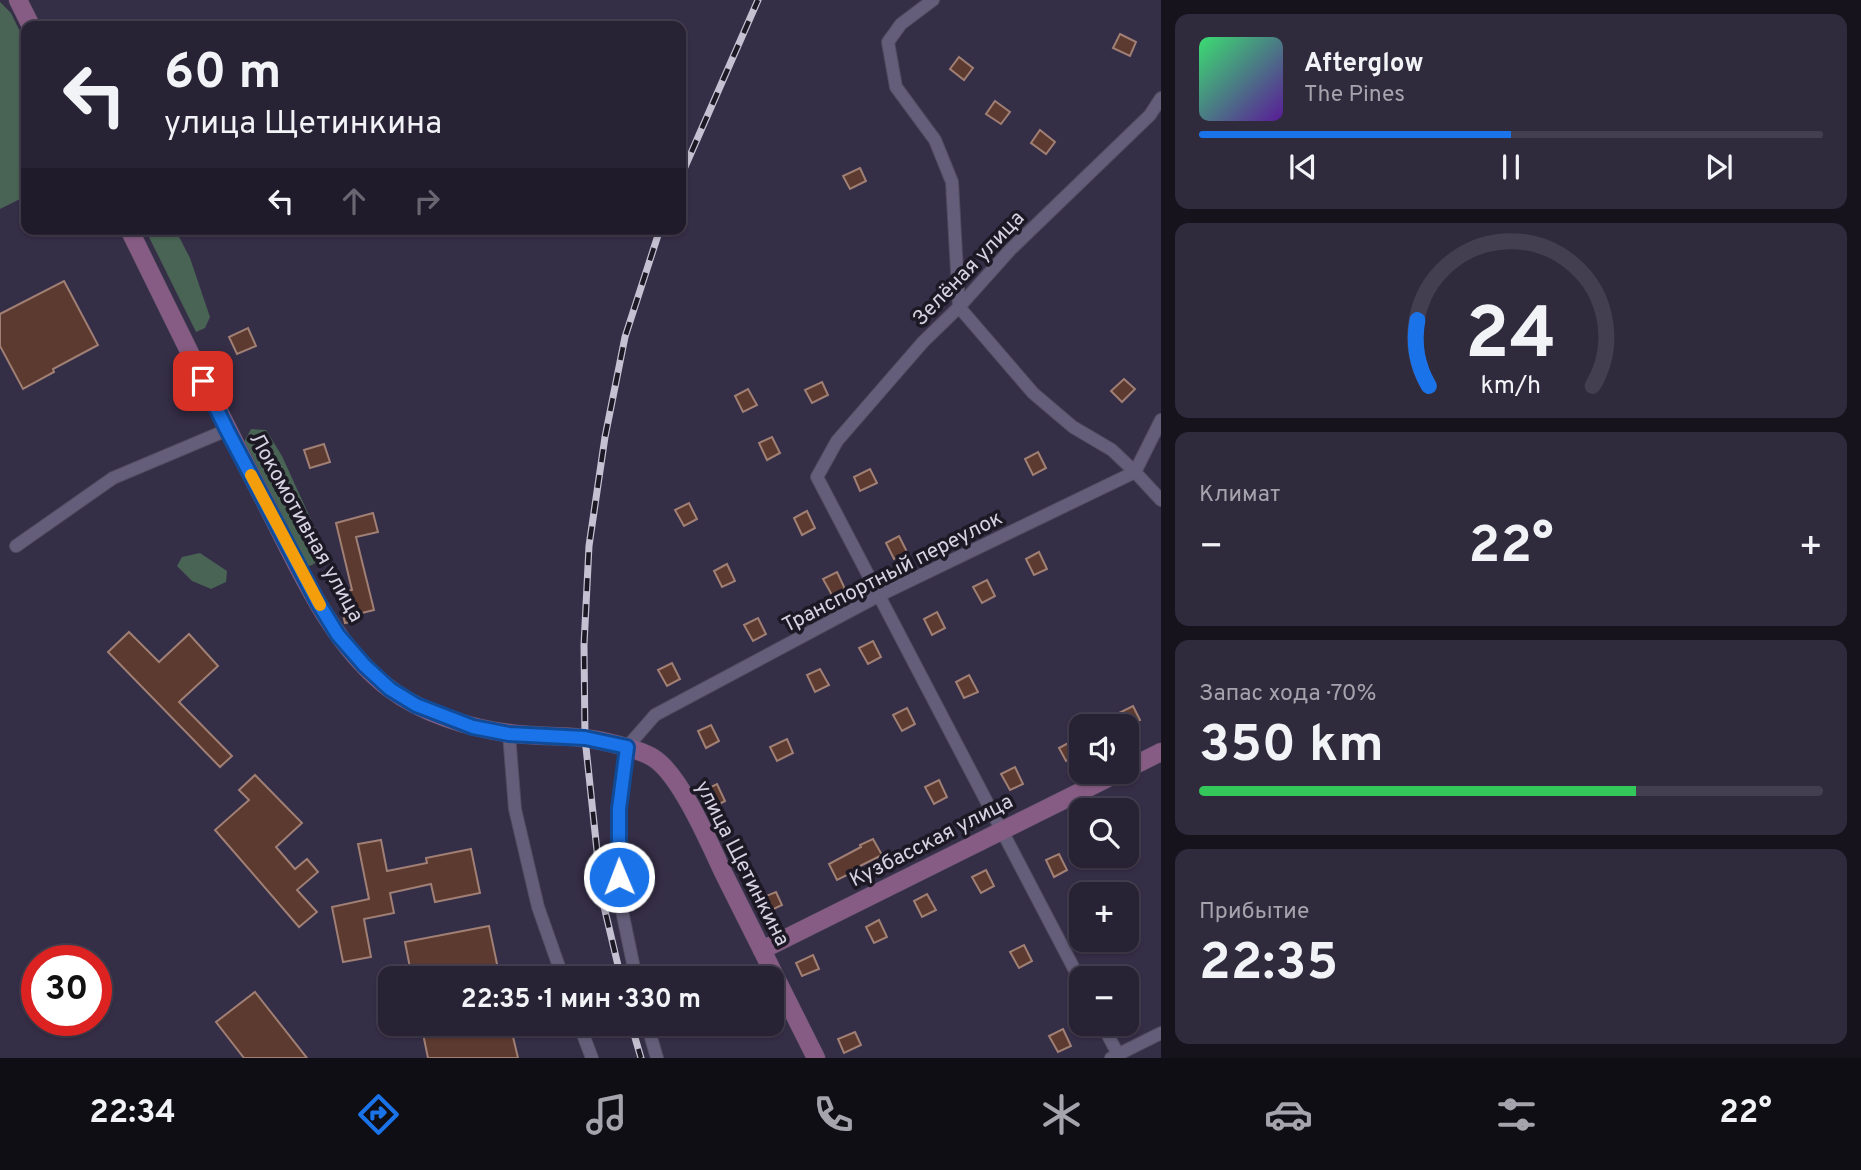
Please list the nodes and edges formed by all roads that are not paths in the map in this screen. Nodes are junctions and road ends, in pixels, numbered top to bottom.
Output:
1 (18, 0) edge
2 (933, 0) edge
3 (28, 21) edge
4 (1161, 98) edge
5 (133, 235) edge
6 (960, 307) junction
7 (1161, 420) edge
8 (227, 430) junction
9 (1135, 472) junction
10 (1161, 500) edge
11 (16, 546) dead end
12 (878, 596) junction
13 (509, 734) junction
14 (585, 738) joint
15 (627, 747) junction
16 (1161, 752) edge
17 (1139, 762) edge
18 (1095, 784) edge
19 (1001, 830) junction
20 (762, 950) junction
21 (559, 966) edge
22 (634, 966) edge
23 (1073, 966) edge
24 (1161, 1033) edge
25 (584, 1036) edge
26 (651, 1036) edge
27 (1107, 1036) edge
28 (1117, 1057) edge
29 (592, 1058) edge
30 (657, 1058) edge
31 (816, 1058) edge

1 - 3 street
2 - 6 street
4 - 6 street, Зелёная улица
5 - 8 street, Локомотивная улица
6 - 9 street
6 - 12 street, Зелёная улица
7 - 9 street
8 - 11 street
8 - 13 street, Локомотивная улица
9 - 10 street
9 - 12 street, Транспортный переулок
12 - 15 street, Транспортный переулок
12 - 19 street
13 - 14 street, Локомотивная улица
13 - 21 street
14 - 15 street, улица Щетинкина
15 - 20 street, улица Щетинкина
15 - 22 street
16 - 17 street
18 - 19 street, Кузбасская улица
19 - 20 street, Кузбасская улица
19 - 23 street
20 - 31 street, улица Щетинкина
24 - 28 street
25 - 29 street
26 - 30 street
27 - 28 street

